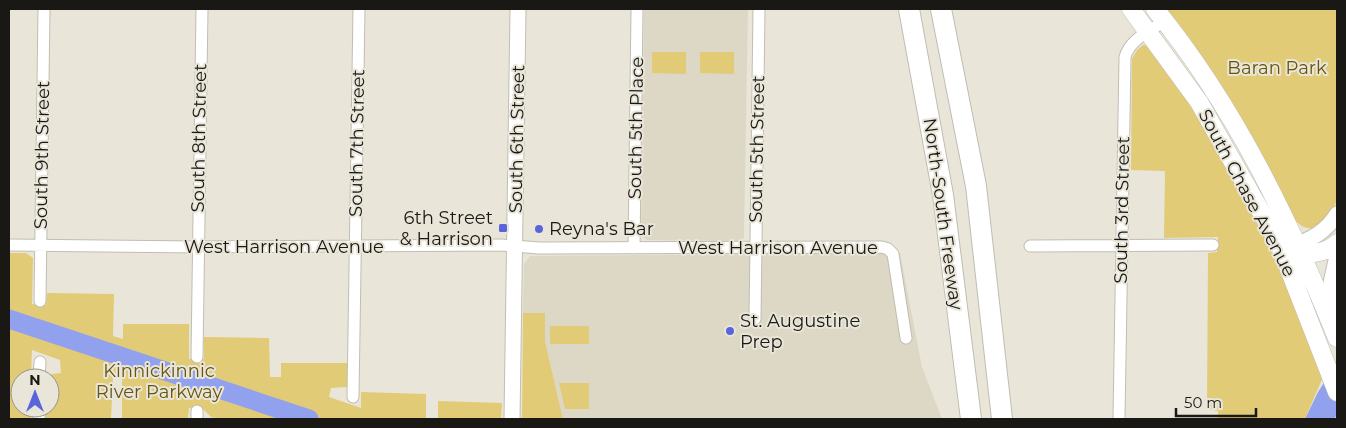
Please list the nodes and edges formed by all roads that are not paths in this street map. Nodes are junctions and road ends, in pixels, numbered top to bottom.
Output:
1 (44, 9) edge
2 (202, 9) edge
3 (359, 9) edge
4 (518, 9) edge
5 (638, 9) edge
6 (759, 9) edge
7 (909, 9) edge
8 (941, 9) edge
9 (1131, 9) edge
10 (1160, 15) edge
11 (1149, 32) junction
12 (1337, 214) edge
13 (1337, 243) edge
14 (9, 245) edge
15 (41, 245) junction
16 (1121, 245) junction
17 (1213, 245) dead end
18 (1030, 246) dead end
19 (198, 247) junction
20 (355, 247) junction
21 (515, 247) junction
22 (634, 248) junction
23 (756, 248) junction
24 (1294, 250) junction
25 (1337, 256) edge
26 (40, 301) dead end
27 (1329, 317) junction
28 (755, 319) dead end
29 (906, 338) dead end
30 (1337, 338) edge
31 (197, 357) dead end
32 (40, 362) dead end
33 (40, 368) edge
34 (1337, 392) edge
35 (353, 397) dead end
36 (512, 419) edge
37 (971, 419) edge
38 (1002, 419) edge
39 (1118, 419) edge

1 - 15 street, South 9th Street
2 - 19 street, South 8th Street
3 - 20 street, South 7th Street
4 - 21 street, South 6th Street
5 - 22 street, South 5th Place
6 - 23 street, South 5th Street
7 - 37 highway, North-South Freeway
8 - 38 highway, North-South Freeway
9 - 11 main road, South Chase Avenue
10 - 11 street, South 3rd Street
10 - 24 main road, South Chase Avenue
11 - 16 street, South 3rd Street
11 - 24 main road, South Chase Avenue
12 - 24 street
13 - 24 main road
14 - 15 street, West Harrison Avenue
15 - 19 street, West Harrison Avenue
15 - 26 street, South 9th Street
16 - 17 street
16 - 18 street
16 - 39 street, South 3rd Street
19 - 20 street, West Harrison Avenue
19 - 31 street, South 8th Street
20 - 21 street, West Harrison Avenue
20 - 35 street, South 7th Street
21 - 22 street, West Harrison Avenue
21 - 36 street, South 6th Street
22 - 23 street, West Harrison Avenue
23 - 28 street, South 5th Street
23 - 29 street, West Harrison Avenue
24 - 27 main road, South Chase Avenue
24 - 34 main road, South Chase Avenue
25 - 27 street
27 - 30 main road, South Chase Avenue
32 - 33 street

